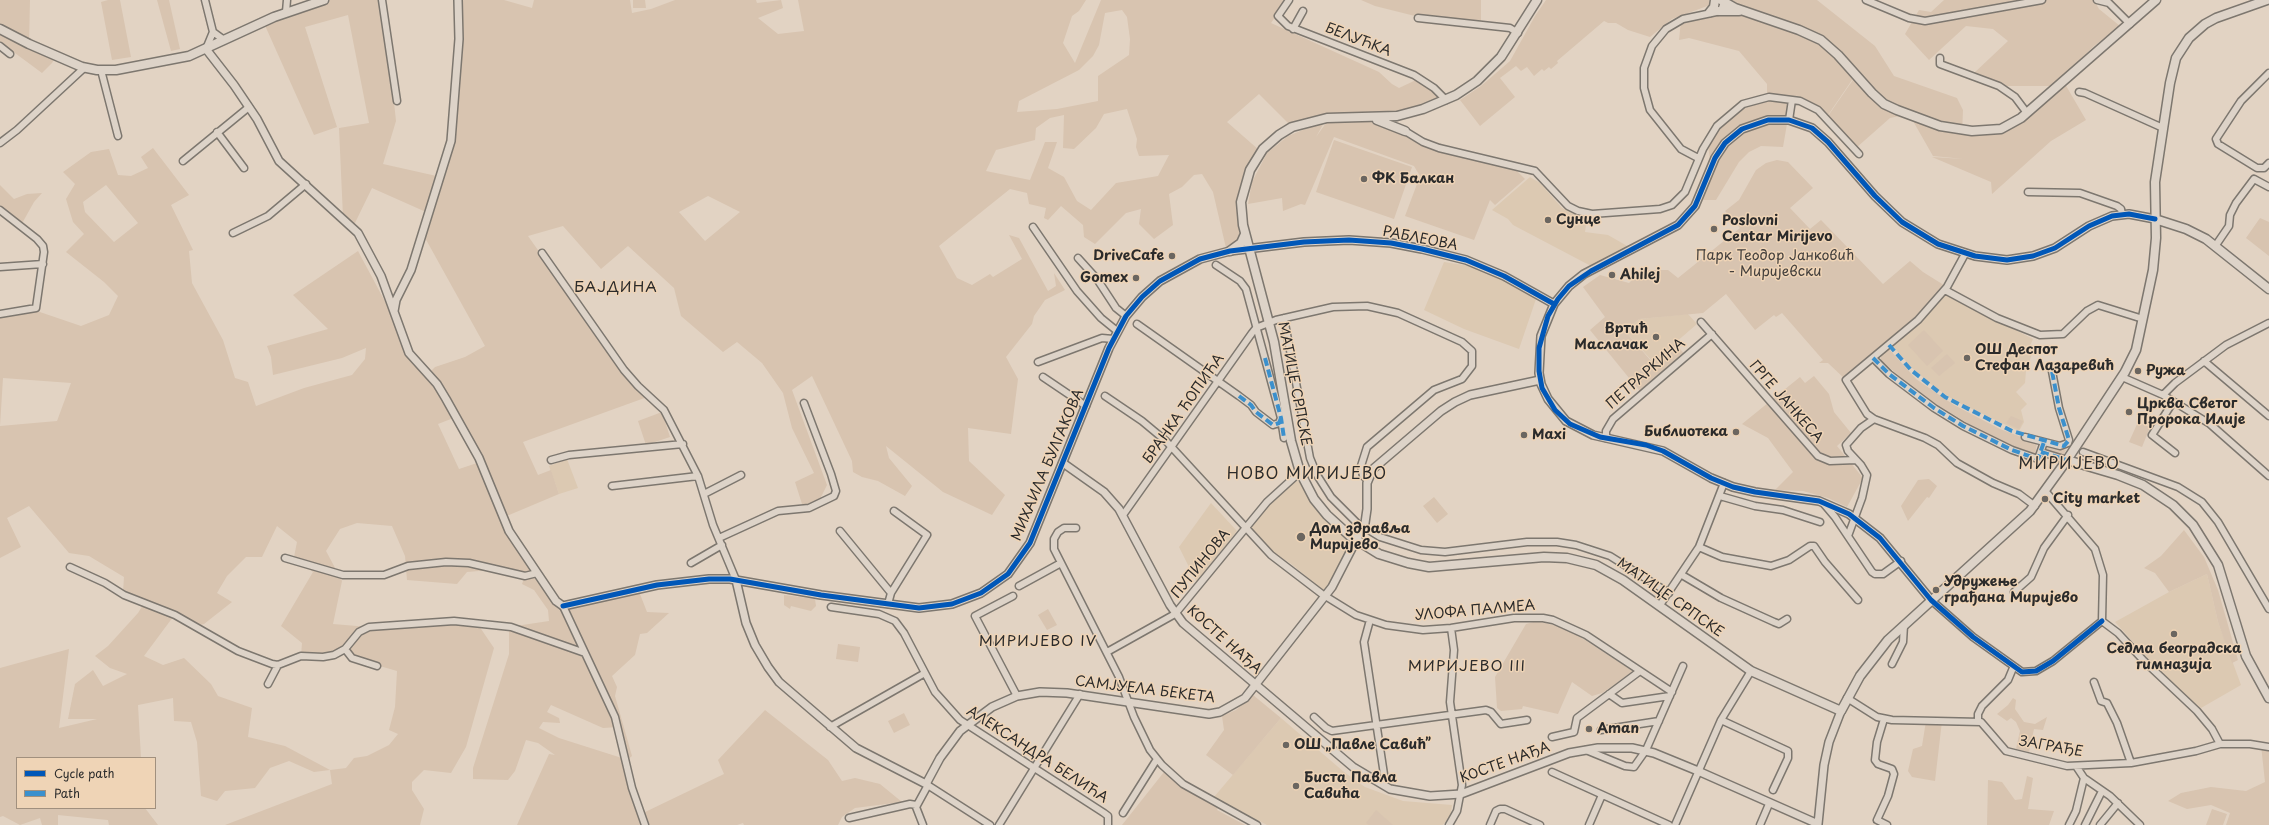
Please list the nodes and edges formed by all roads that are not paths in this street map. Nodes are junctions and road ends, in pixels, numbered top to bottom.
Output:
1 (204, 0) edge
2 (287, 0) edge
3 (324, 0) edge
4 (382, 0) edge
5 (458, 0) edge
6 (1289, 0) edge
7 (1537, 0) edge
8 (1715, 0) edge
9 (1866, 0) edge
10 (2042, 0) edge
11 (2097, 0) edge
12 (2156, 0) edge
13 (2267, 0) edge
14 (1722, 1) edge
15 (1719, 11) junction
16 (1744, 11) junction
17 (286, 12) junction
18 (1303, 12) dead end
19 (1710, 12) junction
20 (1418, 18) dead end
21 (2130, 24) junction
22 (0, 29) edge
23 (1293, 29) junction
24 (213, 32) junction
25 (1518, 33) junction
26 (224, 40) junction
27 (0, 46) edge
28 (206, 49) junction
29 (10, 54) dead end
30 (1940, 58) dead end
31 (84, 68) junction
32 (101, 70) junction
33 (2269, 73) edge
34 (2079, 92) dead end
35 (1446, 100) junction
36 (1792, 100) junction
37 (397, 101) dead end
38 (249, 107) junction
39 (1409, 113) junction
40 (2027, 113) junction
41 (1396, 116) junction
42 (1373, 118) junction
43 (1789, 120) junction
44 (2163, 128) junction
45 (1402, 129) junction
46 (217, 132) junction
47 (118, 136) dead end
48 (0, 143) edge
49 (1859, 154) dead end
50 (1698, 158) junction
51 (183, 161) dead end
52 (2269, 163) edge
53 (244, 168) dead end
54 (306, 184) junction
55 (2269, 187) edge
56 (2028, 192) dead end
57 (0, 210) edge
58 (2122, 214) junction
59 (2155, 219) junction
60 (1033, 227) dead end
61 (233, 233) dead end
62 (1245, 234) junction
63 (2216, 245) junction
64 (1248, 249) junction
65 (1230, 251) junction
66 (542, 253) dead end
67 (1965, 254) junction
68 (1078, 258) dead end
69 (43, 264) junction
70 (1216, 265) dead end
71 (0, 268) edge
72 (2269, 289) edge
73 (1945, 290) junction
74 (1554, 304) junction
75 (0, 314) edge
76 (394, 315) junction
77 (1126, 316) junction
78 (1284, 318) junction
79 (2143, 319) junction
80 (1701, 322) dead end
81 (2269, 322) edge
82 (1269, 323) junction
83 (1137, 324) dead end
84 (1256, 328) junction
85 (1117, 331) junction
86 (1712, 334) junction
87 (1113, 339) junction
88 (1873, 358) junction
89 (2204, 361) junction
90 (1038, 362) dead end
91 (2051, 366) dead end
92 (1043, 377) dead end
93 (2122, 377) junction
94 (1540, 380) junction
95 (1217, 381) junction
96 (2163, 395) junction
97 (1105, 396) dead end
98 (2173, 402) junction
99 (804, 404) dead end
100 (1086, 406) junction
101 (2269, 416) edge
102 (1281, 418) junction
103 (1874, 420) junction
104 (2025, 437) dead end
105 (1284, 438) dead end
106 (1606, 438) junction
107 (2044, 442) junction
108 (683, 444) junction
109 (1172, 447) junction
110 (2041, 452) junction
111 (2083, 452) dead end
112 (2175, 453) dead end
113 (550, 460) dead end
114 (1856, 460) junction
115 (2068, 460) junction
116 (1063, 463) junction
117 (1300, 472) junction
118 (741, 475) dead end
119 (698, 476) junction
120 (2269, 476) edge
121 (1367, 479) junction
122 (1724, 483) junction
123 (612, 486) dead end
124 (2046, 492) junction
125 (704, 494) junction
126 (1720, 496) junction
127 (1823, 502) junction
128 (2035, 506) junction
129 (894, 510) dead end
130 (2068, 515) junction
131 (1123, 516) junction
132 (1855, 517) junction
133 (1820, 522) dead end
134 (1363, 527) junction
135 (1076, 528) dead end
136 (1245, 528) junction
137 (840, 530) dead end
138 (1848, 536) junction
139 (719, 538) junction
140 (1357, 541) junction
141 (722, 544) junction
142 (1699, 547) junction
143 (285, 558) dead end
144 (1901, 561) junction
145 (691, 563) dead end
146 (1061, 563) junction
147 (70, 567) dead end
148 (537, 573) junction
149 (1682, 575) junction
150 (736, 580) junction
151 (1019, 586) dead end
152 (2014, 592) dead end
153 (891, 593) junction
154 (1669, 593) junction
155 (1013, 596) dead end
156 (1325, 596) junction
157 (1858, 600) dead end
158 (1931, 600) junction
159 (888, 604) junction
160 (1660, 605) junction
161 (563, 606) junction
162 (831, 607) dead end
163 (2269, 609) edge
164 (1175, 614) junction
165 (1786, 619) dead end
166 (1370, 620) junction
167 (2102, 621) junction
168 (1904, 625) junction
169 (1451, 628) junction
170 (345, 649) junction
171 (1107, 652) junction
172 (585, 653) junction
173 (1892, 664) dead end
174 (278, 665) junction
175 (376, 666) dead end
176 (1683, 666) dead end
177 (2013, 668) junction
178 (1640, 671) junction
179 (1751, 671) junction
180 (925, 673) junction
181 (2094, 682) dead end
182 (268, 684) dead end
183 (1255, 686) junction
184 (1080, 694) junction
185 (1609, 694) junction
186 (1671, 694) junction
187 (1017, 696) junction
188 (1847, 698) junction
189 (2269, 698) edge
190 (1128, 702) junction
191 (1840, 711) junction
192 (1451, 714) junction
193 (1314, 717) dead end
194 (1884, 719) junction
195 (1527, 720) dead end
196 (1721, 720) junction
197 (1659, 721) junction
198 (1978, 722) junction
199 (966, 725) junction
200 (1376, 726) junction
201 (830, 727) junction
202 (1601, 730) dead end
203 (1552, 737) dead end
204 (2220, 744) junction
205 (2269, 747) edge
206 (1586, 749) junction
207 (1646, 750) junction
208 (1157, 759) junction
209 (2131, 763) junction
210 (2076, 766) junction
211 (1033, 768) junction
212 (1698, 771) junction
213 (1552, 772) dead end
214 (2084, 778) junction
215 (1385, 781) dead end
216 (927, 784) junction
217 (1772, 790) dead end
218 (2102, 790) junction
219 (1461, 794) junction
220 (1602, 795) junction
221 (2118, 803) junction
222 (1769, 804) junction
223 (916, 805) junction
224 (1123, 813) dead end
225 (849, 818) dead end
226 (645, 825) edge
227 (923, 825) edge
228 (990, 825) edge
229 (999, 825) edge
230 (1108, 825) edge
231 (1257, 825) edge
232 (1449, 825) edge
233 (1490, 825) edge
234 (1540, 825) edge
235 (1589, 825) edge
236 (1669, 825) edge
237 (1675, 825) edge
238 (1760, 825) edge
239 (1819, 825) edge
240 (1887, 825) edge
241 (2069, 825) edge
242 (2085, 825) edge
243 (2100, 825) edge
244 (2140, 825) edge

1 - 24 street
2 - 17 street
3 - 17 main road
4 - 37 street
5 - 76 street
6 - 23 street, БЕЛУЋКА
7 - 25 main road, МАТИЦЕ СРПСКЕ
8 - 19 main road
9 - 10 street
11 - 21 street
12 - 21 main road
13 - 44 main road
14 - 15 street
14 - 16 main road
14 - 19 street
15 - 16 main road
15 - 19 street
16 - 40 main road
17 - 26 main road
18 - 23 street
19 - 50 street
20 - 25 street
21 - 40 main road
22 - 31 main road
23 - 35 street, БЕЛУЋКА
24 - 26 street
24 - 28 street
25 - 35 main road, МАТИЦЕ СРПСКЕ
26 - 28 main road
27 - 29 street
28 - 32 main road
28 - 38 street
30 - 40 street
31 - 32 main road
31 - 48 street
32 - 47 street
33 - 52 street
34 - 44 street
35 - 39 main road, МАТИЦЕ СРПСКЕ
36 - 43 street
36 - 49 street
36 - 50 street
38 - 46 street
38 - 54 street
39 - 41 main road, МАТИЦЕ СРПСКЕ
39 - 45 main road
41 - 42 main road, МАТИЦЕ СРПСКЕ
41 - 45 main road
42 - 45 main road
42 - 62 main road, МАТИЦЕ СРПСКЕ
43 - 67 street
43 - 74 street
44 - 59 main road
45 - 50 street
46 - 51 street
46 - 53 street
54 - 61 street
54 - 76 street
55 - 63 street
56 - 58 street
57 - 69 street
58 - 59 street
58 - 67 street
59 - 63 main road
59 - 79 main road
60 - 85 street
62 - 64 main road, МАТИЦЕ СРПСКЕ
62 - 65 main road
63 - 72 main road
64 - 65 street, МИХАИЛА БУЛГАКОВА
64 - 74 street, РАБЛЕОВА
64 - 82 main road, МАТИЦЕ СРПСКЕ
65 - 77 street, МИХАИЛА БУЛГАКОВА
66 - 108 street
67 - 73 street
68 - 77 street
69 - 71 street
69 - 75 street
70 - 84 street, МАТИЦЕ СРПСКЕ
73 - 79 street
73 - 88 street
74 - 94 street
76 - 148 street
77 - 85 street, МИХАИЛА БУЛГАКОВА
78 - 82 street
78 - 121 street
78 - 134 street, МАТИЦЕ СРПСКЕ
79 - 93 main road
80 - 86 street, ГРГЕ ЈАНКЕСА
81 - 89 street
82 - 84 street
82 - 117 main road, МАТИЦЕ СРПСКЕ
83 - 95 street
84 - 95 street, БРАНКА ЋОПИЋА
84 - 102 street, МАТИЦЕ СРПСКЕ
85 - 87 street, МИХАИЛА БУЛГАКОВА
86 - 106 street, ПЕТРАРКИНА
86 - 114 street, ГРГЕ ЈАНКЕСА
87 - 90 street
87 - 100 street, МИХАИЛА БУЛГАКОВА
88 - 103 street
88 - 110 street
89 - 96 street
89 - 101 street
91 - 107 street
92 - 100 street
93 - 96 street
93 - 115 main road
94 - 106 street
94 - 121 street
95 - 102 street, МАТИЦЕ СРПСКЕ
95 - 109 street, БРАНКА ЋОПИЋА
96 - 98 street
97 - 109 street, УЛОФА ПАЛМЕА
98 - 112 street
98 - 120 street
99 - 139 street
100 - 116 street, МИХАИЛА БУЛГАКОВА
102 - 105 street, МАТИЦЕ СРПСКЕ
103 - 114 street
103 - 128 street
104 - 107 street
106 - 122 street
107 - 110 street
108 - 113 street
108 - 119 street
109 - 131 street, БРАНКА ЋОПИЋА
109 - 136 street, УЛОФА ПАЛМЕА
110 - 115 street
111 - 163 street
114 - 132 street
115 - 124 main road
115 - 189 main road
116 - 131 street, КОСТЕ НАЂА
116 - 159 street, МИХАИЛА БУЛГАКОВА
117 - 136 street, ПУПИНОВА
117 - 140 main road, МАТИЦЕ СРПСКЕ
118 - 125 street
119 - 123 street
119 - 125 street
121 - 134 street, САМЈУЕЛА БЕКЕТА
122 - 126 street
122 - 127 street
124 - 128 main road
124 - 130 street
125 - 139 street
126 - 133 street
126 - 142 street
127 - 132 street
127 - 138 street
128 - 158 main road
129 - 153 street
130 - 152 street
130 - 167 street
131 - 164 street, КОСТЕ НАЂА
132 - 138 street
132 - 144 street
134 - 140 street, САМЈУЕЛА БЕКЕТА
134 - 154 street, МАТИЦЕ СРПСКЕ
135 - 146 street
136 - 156 street, УЛОФА ПАЛМЕА
136 - 164 street, ПУПИНОВА
137 - 153 street
138 - 144 street
139 - 141 street
140 - 156 street, САМЈУЕЛА БЕКЕТА
140 - 160 main road, МАТИЦЕ СРПСКЕ
141 - 145 street
141 - 150 street
142 - 149 street
142 - 157 street
143 - 148 street
144 - 158 street
146 - 151 street
146 - 171 street
147 - 174 street
148 - 161 street
149 - 154 street
149 - 165 street
150 - 159 street, МИХАИЛА БУЛГАКОВА
150 - 161 street, МИХАИЛА БУЛГАКОВА
150 - 201 street
153 - 159 street
154 - 160 street
155 - 187 street
156 - 166 street, УЛОФА ПАЛМЕА
156 - 183 street, САМЈУЕЛА БЕКЕТА
158 - 168 main road
158 - 177 street
160 - 179 main road, МАТИЦЕ СРПСКЕ
161 - 172 street
162 - 180 street, АЛЕКСАНДРА БЕЛИЋА
164 - 171 street, ПУПИНОВА
164 - 183 street, КОСТЕ НАЂА
166 - 169 street, УЛОФА ПАЛМЕА
166 - 200 street
167 - 177 street
167 - 204 street
168 - 173 street
168 - 188 main road
169 - 178 street, УЛОФА ПАЛМЕА
169 - 192 street
170 - 172 street
170 - 174 street
170 - 175 street
171 - 190 street
172 - 226 street
174 - 182 street
176 - 186 street
177 - 198 street
178 - 185 street
178 - 186 street, УЛОФА ПАЛМЕА
179 - 191 main road, МАТИЦЕ СРПСКЕ
179 - 196 street
180 - 199 street, АЛЕКСАНДРА БЕЛИЋА
180 - 201 street
181 - 209 street
183 - 190 street, САМЈУЕЛА БЕКЕТА
183 - 219 street, КОСТЕ НАЂА
184 - 187 street, САМЈУЕЛА БЕКЕТА
184 - 190 street, САМЈУЕЛА БЕКЕТА
184 - 211 street
185 - 186 street
185 - 203 street
186 - 197 street
187 - 199 street, САМЈУЕЛА БЕКЕТА
188 - 191 main road
188 - 194 street
190 - 208 street
191 - 239 street
192 - 195 street
192 - 200 street
192 - 219 street
193 - 200 street
194 - 198 street
194 - 240 street
196 - 212 street
196 - 217 street
197 - 202 street
197 - 207 street
198 - 210 street, ЗАГРАЂЕ
199 - 211 street, АЛЕКСАНДРА БЕЛИЋА
199 - 216 street, САМЈУЕЛА БЕКЕТА
200 - 215 street
201 - 216 street
204 - 205 street, ЗАГРАЂЕ
204 - 209 street, ЗАГРАЂЕ
206 - 207 street, КОСТЕ НАЂА
206 - 207 street
206 - 219 street, КОСТЕ НАЂА
207 - 212 street, КОСТЕ НАЂА
208 - 224 street
208 - 231 street
209 - 210 street, ЗАГРАЂЕ
210 - 214 street
211 - 229 street
211 - 230 street, АЛЕКСАНДРА БЕЛИЋА
212 - 222 street, КОСТЕ НАЂА
212 - 237 street
213 - 220 street
214 - 218 street
214 - 241 street
216 - 223 street
216 - 228 street
218 - 221 street
218 - 242 street
219 - 232 street
220 - 235 street
220 - 236 street
221 - 243 street
221 - 244 street
222 - 238 street
222 - 239 street, КОСТЕ НАЂА
223 - 225 street
223 - 227 street
233 - 234 street

